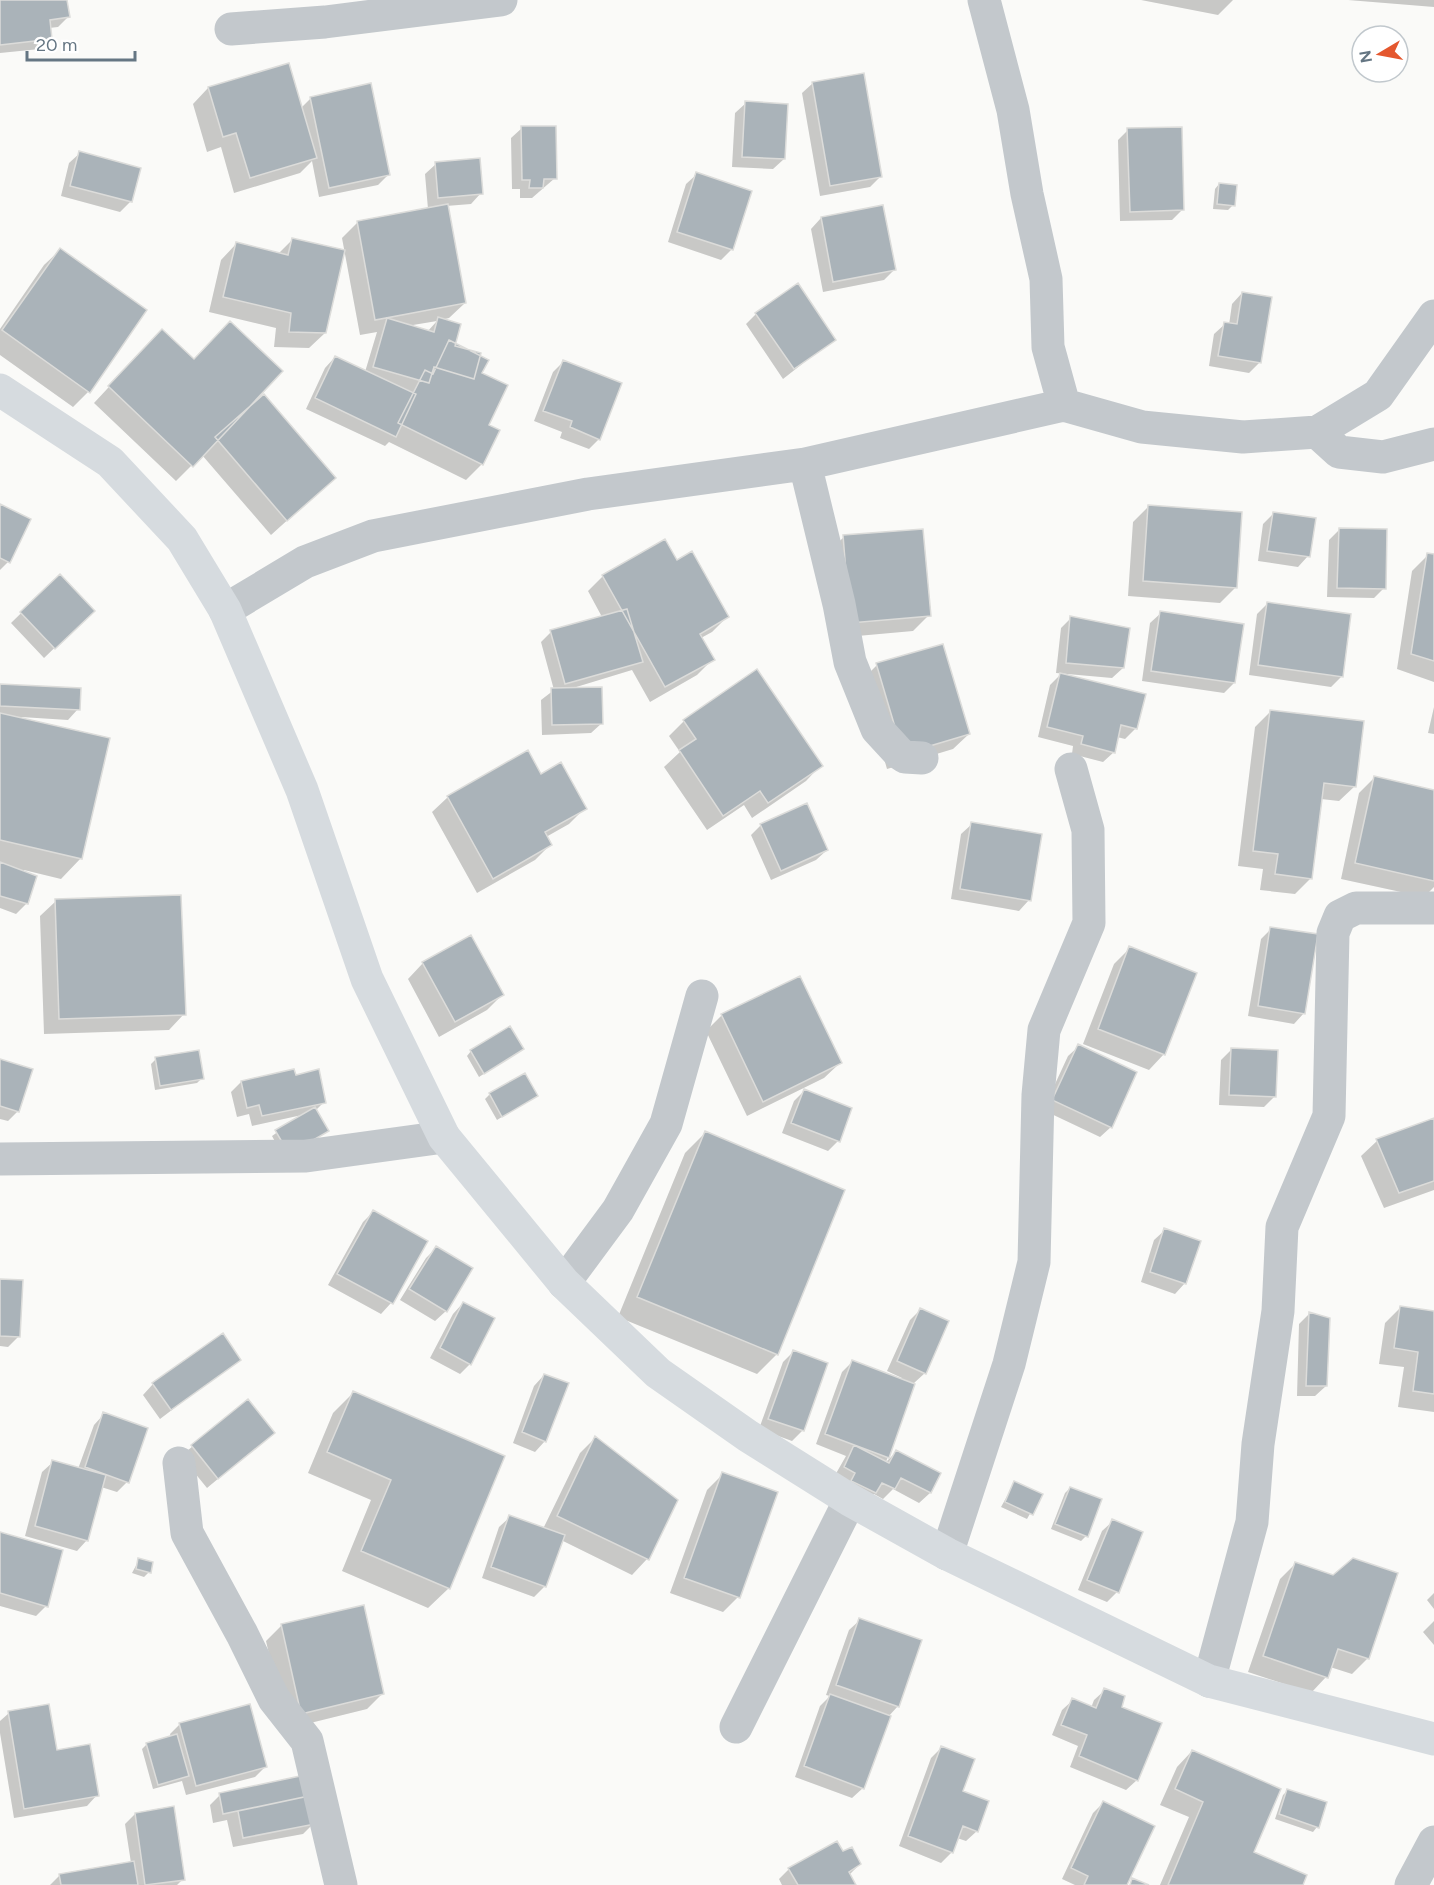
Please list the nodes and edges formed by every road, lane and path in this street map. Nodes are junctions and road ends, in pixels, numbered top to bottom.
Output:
1 (501, 0) edge
2 (984, 0) edge
3 (231, 28) dead end
4 (1434, 316) edge
5 (0, 390) edge
6 (1064, 405) junction
7 (1317, 432) junction
8 (1434, 444) edge
9 (805, 464) junction
10 (225, 610) junction
11 (922, 758) dead end
12 (1071, 770) dead end
13 (1434, 908) edge
14 (702, 996) dead end
15 (444, 1137) junction
16 (0, 1159) edge
17 (564, 1283) junction
18 (179, 1463) dead end
19 (849, 1500) junction
20 (947, 1554) junction
21 (1209, 1681) junction
22 (736, 1727) dead end
23 (1434, 1739) edge
24 (1434, 1842) edge
25 (341, 1885) edge
26 (1411, 1885) edge

1 - 3 street
2 - 6 street
4 - 7 street
5 - 10 main road
6 - 7 street
6 - 9 street
7 - 8 street
9 - 10 street
9 - 11 street
10 - 15 main road
12 - 20 street
13 - 21 street
14 - 17 street
15 - 16 street
15 - 17 main road
17 - 19 main road
18 - 25 street
19 - 20 main road
19 - 22 street
20 - 21 main road
21 - 23 main road
24 - 26 street

